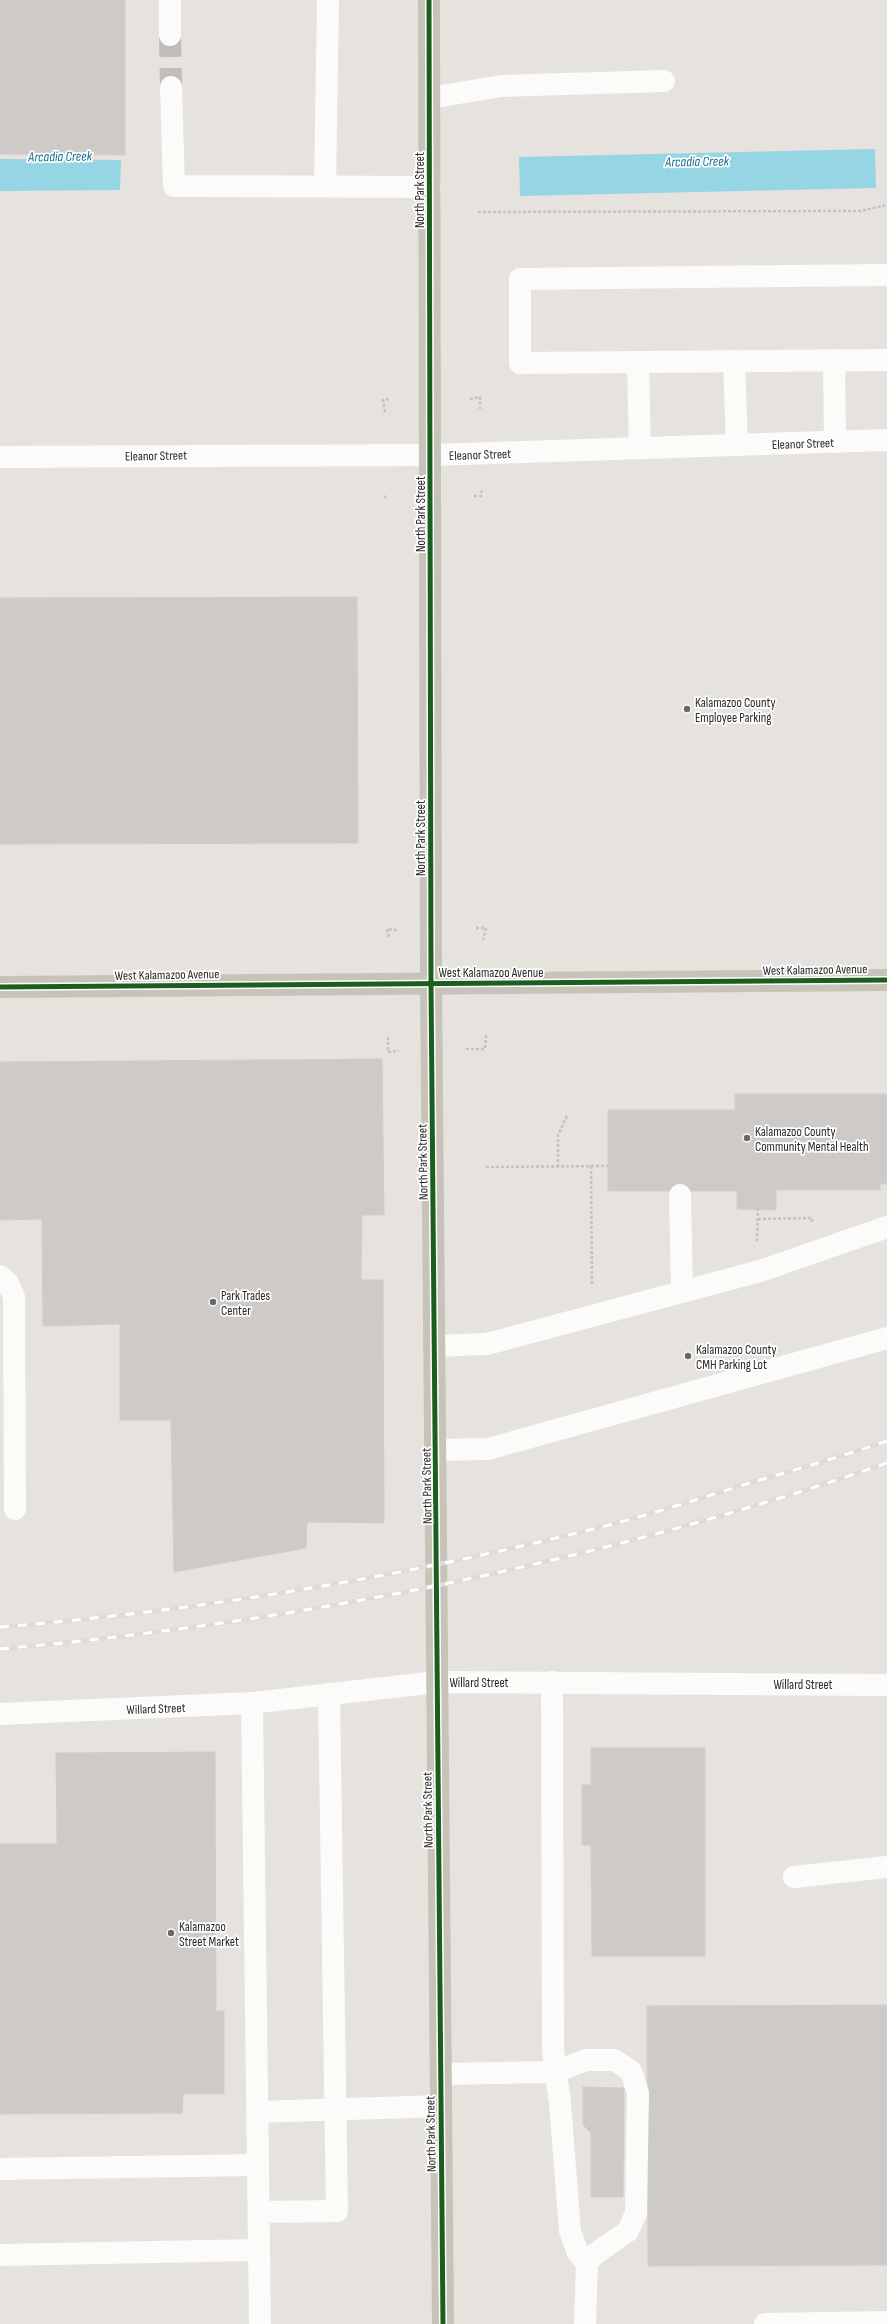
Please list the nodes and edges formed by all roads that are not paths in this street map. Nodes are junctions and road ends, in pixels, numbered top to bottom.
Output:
1 (170, 0) edge
2 (328, 0) edge
3 (429, 0) edge
4 (170, 35) tunnel mouth
5 (664, 81) dead end
6 (171, 87) tunnel mouth
7 (429, 98) junction
8 (325, 186) junction
9 (430, 187) junction
10 (887, 275) edge
11 (834, 360) junction
12 (887, 360) edge
13 (734, 361) junction
14 (638, 362) junction
15 (887, 440) edge
16 (835, 442) junction
17 (737, 445) junction
18 (640, 448) junction
19 (430, 455) junction
20 (0, 456) edge
21 (887, 980) edge
22 (431, 984) junction
23 (0, 987) edge
24 (680, 1195) dead end
25 (887, 1227) edge
26 (0, 1276) edge
27 (682, 1292) junction
28 (887, 1338) edge
29 (435, 1346) junction
30 (436, 1450) junction
31 (15, 1508) dead end
32 (437, 1682) junction
33 (552, 1682) junction
34 (887, 1684) edge
35 (329, 1694) junction
36 (252, 1703) junction
37 (0, 1714) edge
38 (887, 1867) edge
39 (794, 1877) dead end
40 (555, 2072) junction
41 (441, 2074) junction
42 (441, 2106) junction
43 (336, 2109) junction
44 (257, 2112) junction
45 (258, 2165) junction
46 (0, 2169) edge
47 (259, 2212) junction
48 (259, 2250) junction
49 (0, 2255) edge
50 (587, 2263) junction
51 (887, 2322) edge
52 (260, 2324) edge
53 (444, 2324) edge
54 (584, 2324) edge
55 (765, 2324) edge
56 (778, 2324) edge

1 - 4 street
2 - 8 street
3 - 7 main road, North Park Street
5 - 7 street
6 - 8 street
7 - 9 main road, North Park Street
8 - 9 street
9 - 19 main road, North Park Street
10 - 14 street
11 - 12 street
11 - 13 street
11 - 16 street
13 - 14 street
13 - 17 street
14 - 18 street
15 - 16 street, Eleanor Street
16 - 17 street, Eleanor Street
17 - 18 street, Eleanor Street
18 - 19 street, Eleanor Street
19 - 20 street, Eleanor Street
19 - 22 main road, North Park Street
21 - 22 main road, West Kalamazoo Avenue
22 - 23 main road, West Kalamazoo Avenue
22 - 29 main road, North Park Street
24 - 27 street
25 - 27 street
26 - 31 street
27 - 29 street
28 - 30 street
29 - 30 main road, North Park Street
30 - 32 main road, North Park Street
32 - 33 street, Willard Street
32 - 35 street, Willard Street
32 - 41 main road, North Park Street
33 - 34 street, Willard Street
33 - 40 street
35 - 36 street, Willard Street
35 - 43 street
36 - 37 street, Willard Street
36 - 44 street
38 - 39 street
40 - 41 street
40 - 50 street
40 - 50 street
41 - 42 main road, North Park Street
42 - 43 street
42 - 53 main road, North Park Street
43 - 44 street
43 - 47 street
44 - 45 street
45 - 46 street
45 - 47 street
47 - 48 street
48 - 49 street
48 - 52 street
50 - 54 street
51 - 56 street
55 - 56 street

